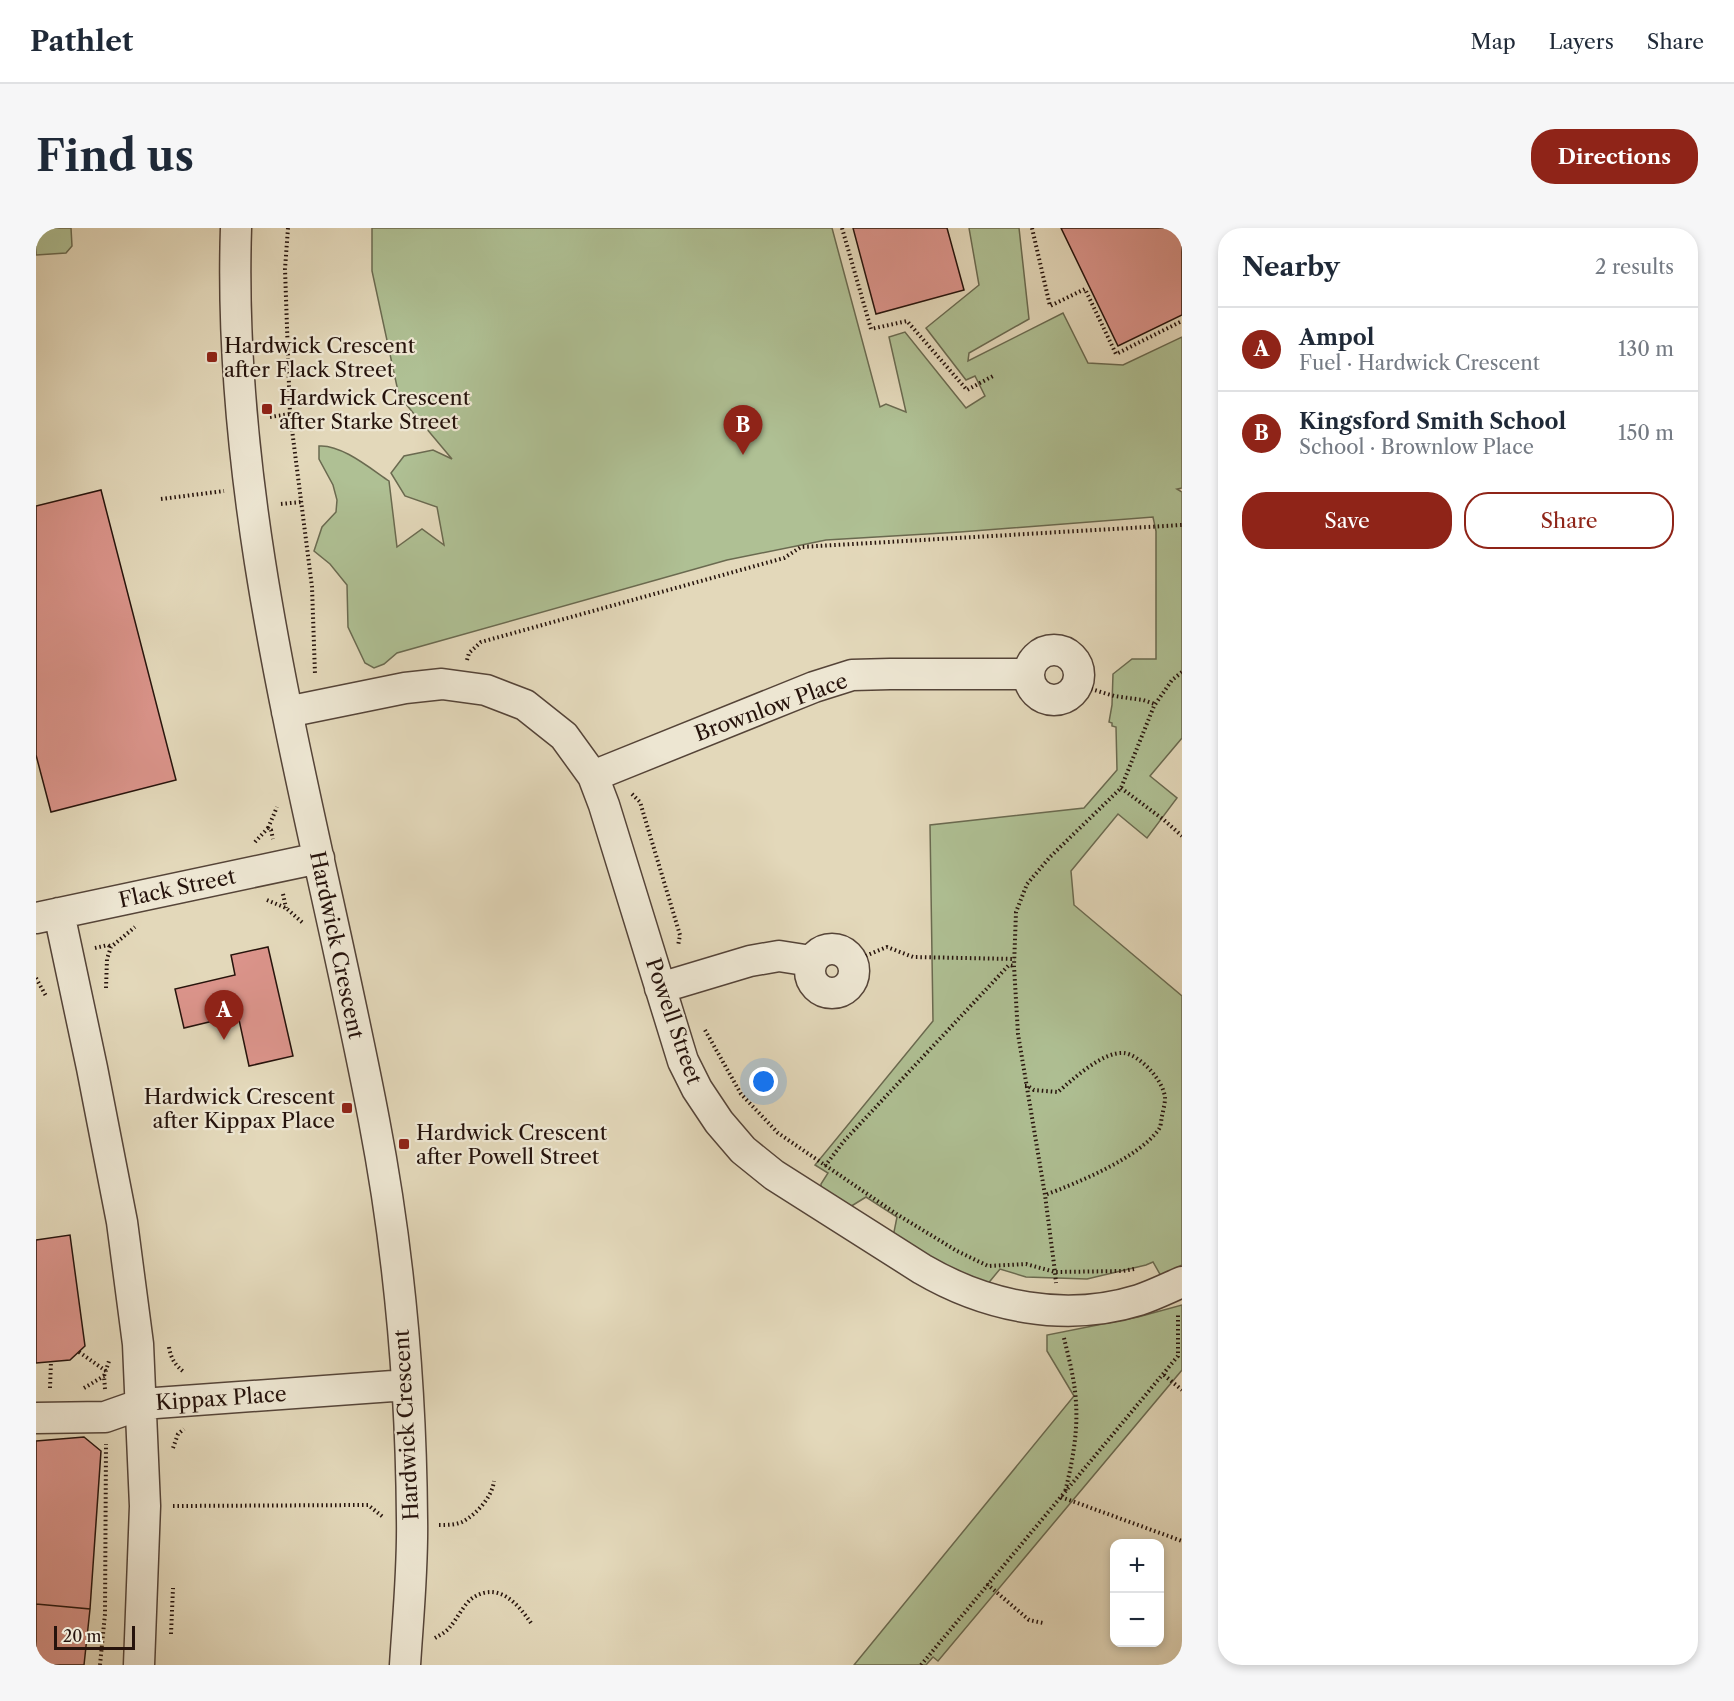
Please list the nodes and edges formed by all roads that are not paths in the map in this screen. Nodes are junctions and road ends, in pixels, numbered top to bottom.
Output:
1 (236, 228) edge
2 (1077, 685) road end
3 (287, 712) junction
4 (593, 776) junction
5 (319, 858) junction
6 (47, 916) edge
7 (853, 961) road end
8 (671, 985) junction
9 (1182, 1282) edge
10 (407, 1385) junction
11 (142, 1404) junction
12 (36, 1418) edge
13 (139, 1665) edge
14 (405, 1665) edge

1 - 3 street, Hardwick Crescent
2 - 4 street, Brownlow Place
3 - 4 street, Powell Street
3 - 5 street, Hardwick Crescent
4 - 8 street, Powell Street
5 - 6 street, Flack Street
5 - 10 street, Hardwick Crescent
6 - 11 street
7 - 8 street
8 - 9 street, Powell Street
10 - 11 street, Kippax Place
10 - 14 street, Hardwick Crescent
11 - 12 street, Kippax Place
11 - 13 street

